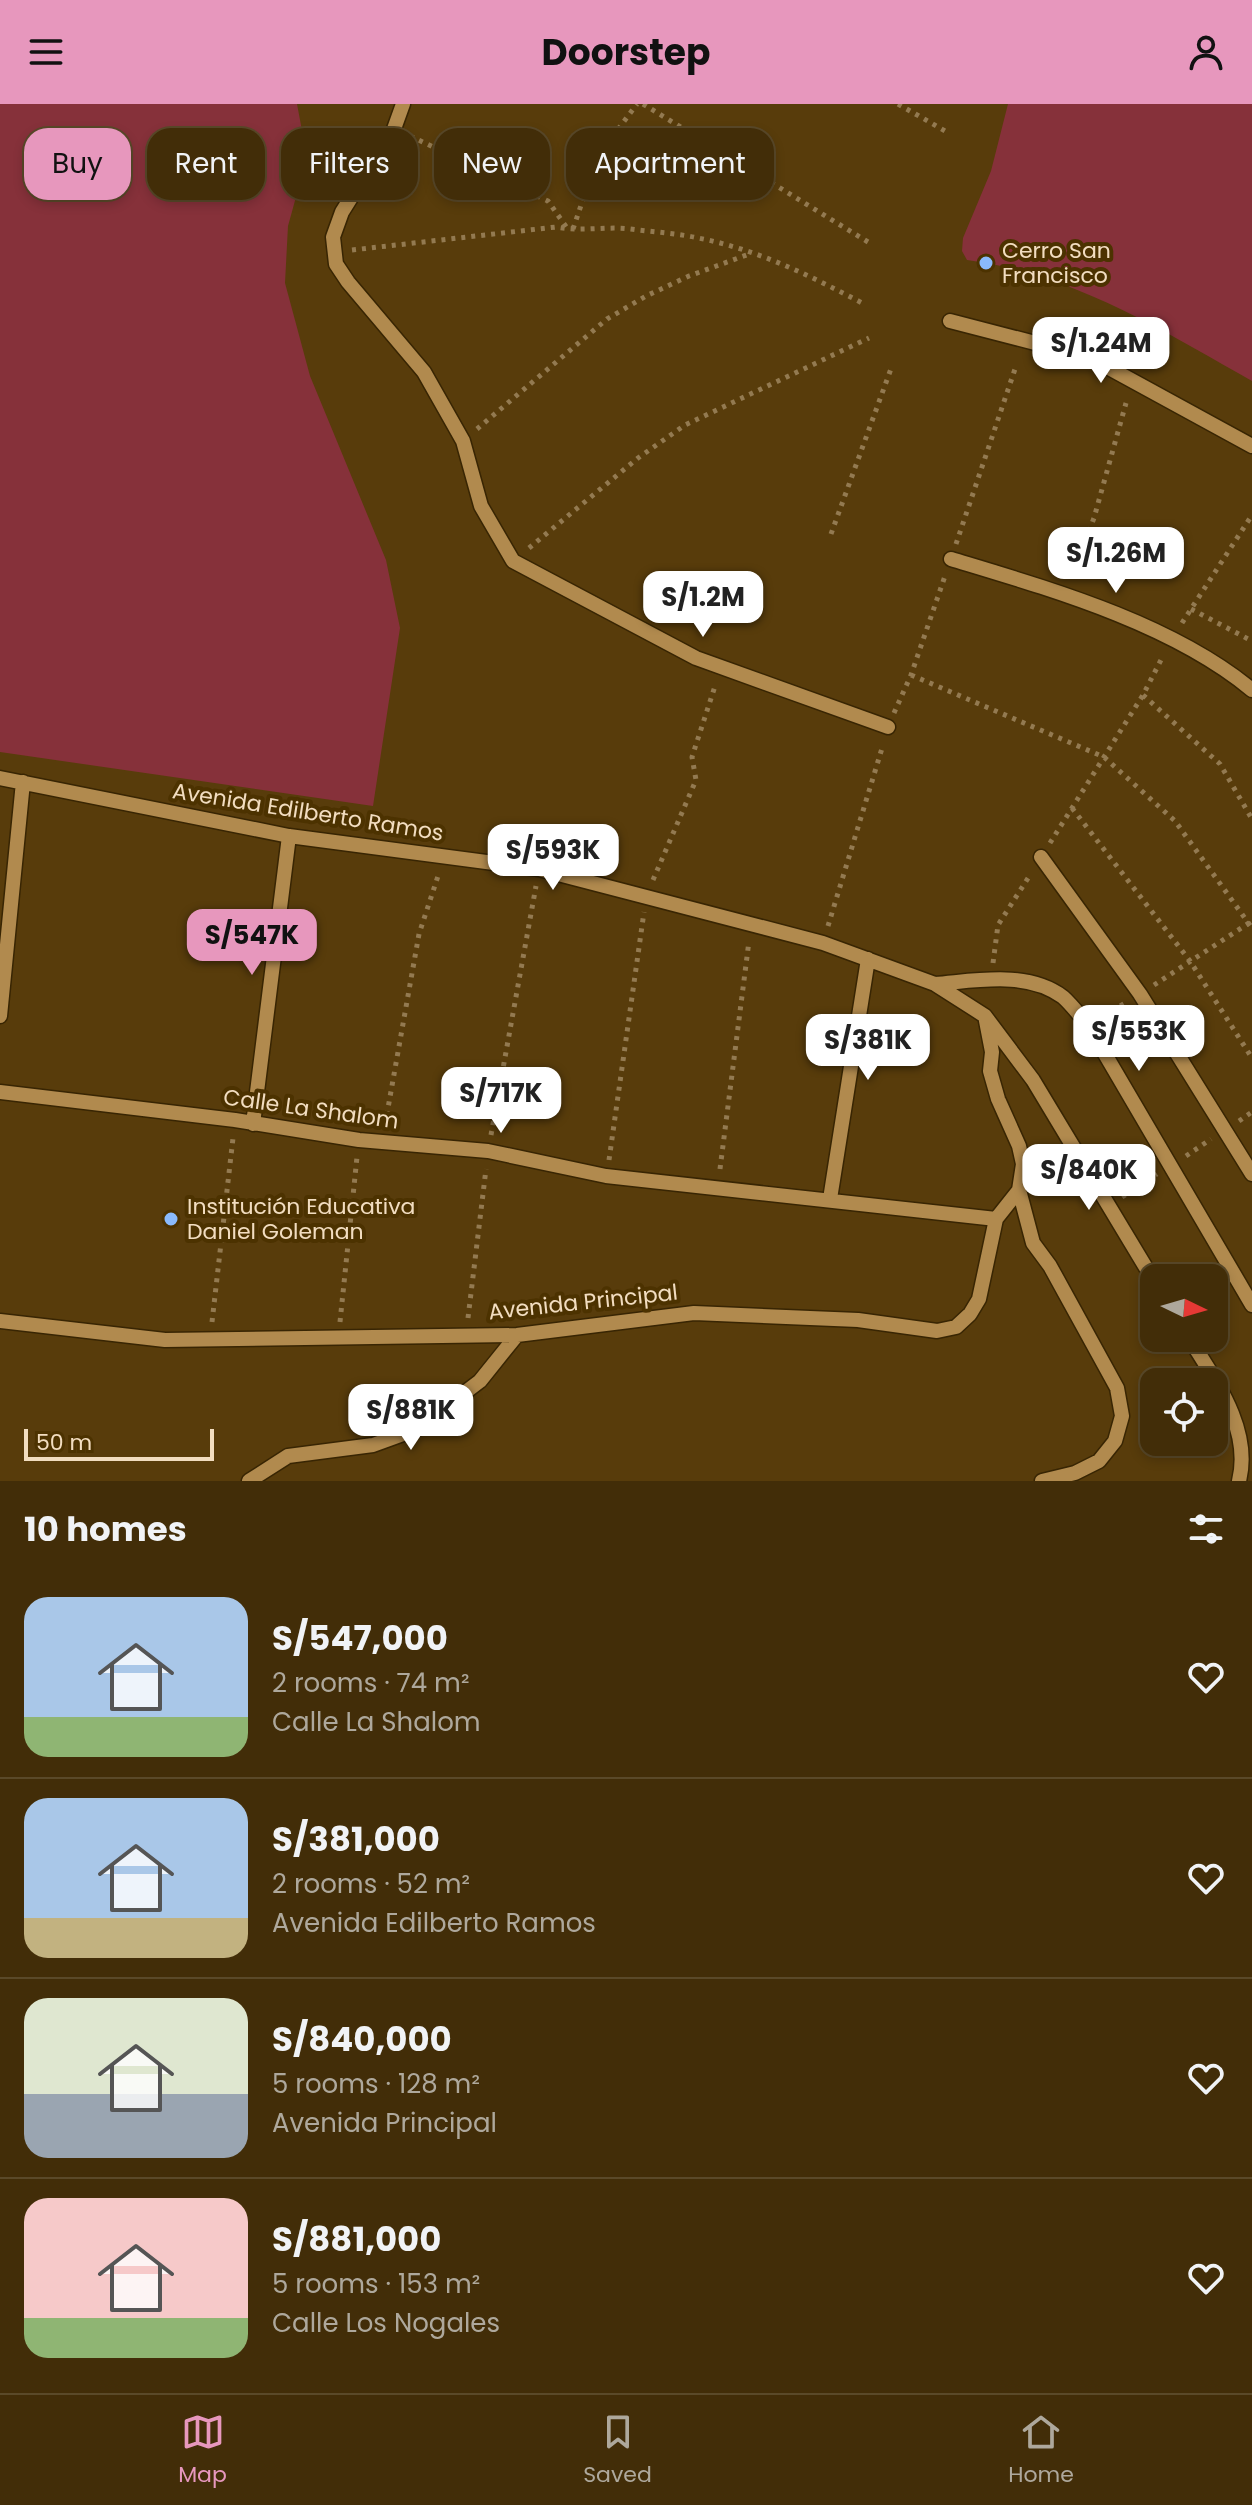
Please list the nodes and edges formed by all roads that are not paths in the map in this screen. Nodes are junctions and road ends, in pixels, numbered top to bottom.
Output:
1 (403, 104) edge
2 (950, 321) dead end
3 (1252, 446) edge
4 (951, 559) road end
5 (1252, 690) edge
6 (888, 727) road end
7 (0, 778) edge
8 (23, 782) junction
9 (289, 836) junction
10 (1041, 857) road end
11 (868, 959) junction
12 (935, 984) junction
13 (0, 1016) edge
14 (985, 1016) junction
15 (0, 1092) edge
16 (253, 1124) junction
17 (1252, 1174) edge
18 (1019, 1190) junction
19 (830, 1199) junction
20 (996, 1219) junction
21 (1144, 1264) edge
22 (1252, 1305) edge
23 (0, 1321) edge
24 (517, 1335) junction
25 (1198, 1352) edge
26 (1240, 1480) edge
27 (249, 1481) edge
28 (1042, 1481) edge

1 - 6 street
2 - 3 street
4 - 5 street
7 - 8 street, Avenida Edilberto Ramos
8 - 9 street, Avenida Edilberto Ramos
8 - 13 street
9 - 11 street, Avenida Edilberto Ramos
9 - 16 street
10 - 17 street
11 - 12 street, Avenida Edilberto Ramos
11 - 19 street
12 - 14 street, Avenida Edilberto Ramos
12 - 22 street
14 - 18 street
14 - 21 street, Avenida Edilberto Ramos
15 - 16 street, Calle La Shalom
16 - 19 street, Calle La Shalom
18 - 20 street
18 - 28 street
19 - 20 street, Calle La Shalom
20 - 24 street, Avenida Principal
23 - 24 street, Avenida Principal
24 - 27 street
25 - 26 street

